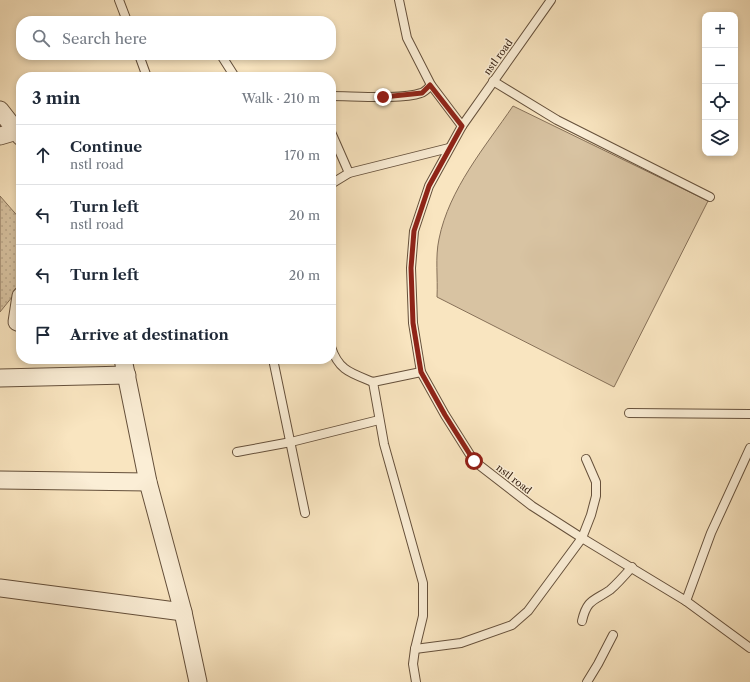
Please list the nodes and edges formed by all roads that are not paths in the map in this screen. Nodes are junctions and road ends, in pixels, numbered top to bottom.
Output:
1 (119, 0) edge
2 (399, 0) edge
3 (551, 0) edge
4 (125, 16) edge
5 (141, 60) edge
6 (223, 60) edge
7 (145, 72) edge
8 (232, 72) edge
9 (493, 81) junction
10 (430, 85) junction
11 (336, 96) edge
12 (0, 110) edge
13 (462, 126) junction
14 (16, 130) edge
15 (16, 134) edge
16 (0, 136) edge
17 (336, 144) edge
18 (449, 148) junction
19 (349, 174) junction
20 (336, 181) edge
21 (710, 197) dead end
22 (336, 361) edge
23 (124, 364) edge
24 (274, 364) edge
25 (421, 372) junction
26 (127, 375) junction
27 (0, 378) edge
28 (373, 382) junction
29 (629, 413) dead end
30 (750, 414) edge
31 (380, 420) junction
32 (291, 442) junction
33 (750, 448) edge
34 (237, 452) dead end
35 (586, 459) dead end
36 (0, 480) edge
37 (148, 482) junction
38 (305, 513) dead end
39 (582, 538) junction
40 (632, 567) junction
41 (0, 588) edge
42 (686, 601) junction
43 (183, 612) junction
44 (582, 621) dead end
45 (613, 635) dead end
46 (750, 648) edge
47 (415, 649) junction
48 (198, 682) edge
49 (416, 682) edge
50 (587, 682) edge

1 - 4 lane
2 - 10 lane
3 - 9 lane, nstl road
5 - 7 lane
6 - 8 lane
9 - 13 lane, nstl road
9 - 21 lane
10 - 11 lane
10 - 13 lane
12 - 14 street
13 - 18 lane, nstl road
15 - 16 street
17 - 19 lane
18 - 19 lane
18 - 25 lane, nstl road
19 - 20 lane
22 - 28 lane
23 - 26 street
24 - 32 lane
25 - 28 lane
25 - 39 lane, nstl road
26 - 27 street
26 - 37 street
28 - 31 lane
29 - 30 lane
31 - 32 lane
31 - 47 lane
32 - 34 lane
32 - 38 lane
33 - 42 lane
35 - 39 lane
36 - 37 street
37 - 43 street
39 - 40 lane, nstl road
39 - 47 lane
40 - 42 lane, nstl road
40 - 44 lane
41 - 43 street
42 - 46 lane, nstl road
43 - 48 street
45 - 50 lane
47 - 49 lane

